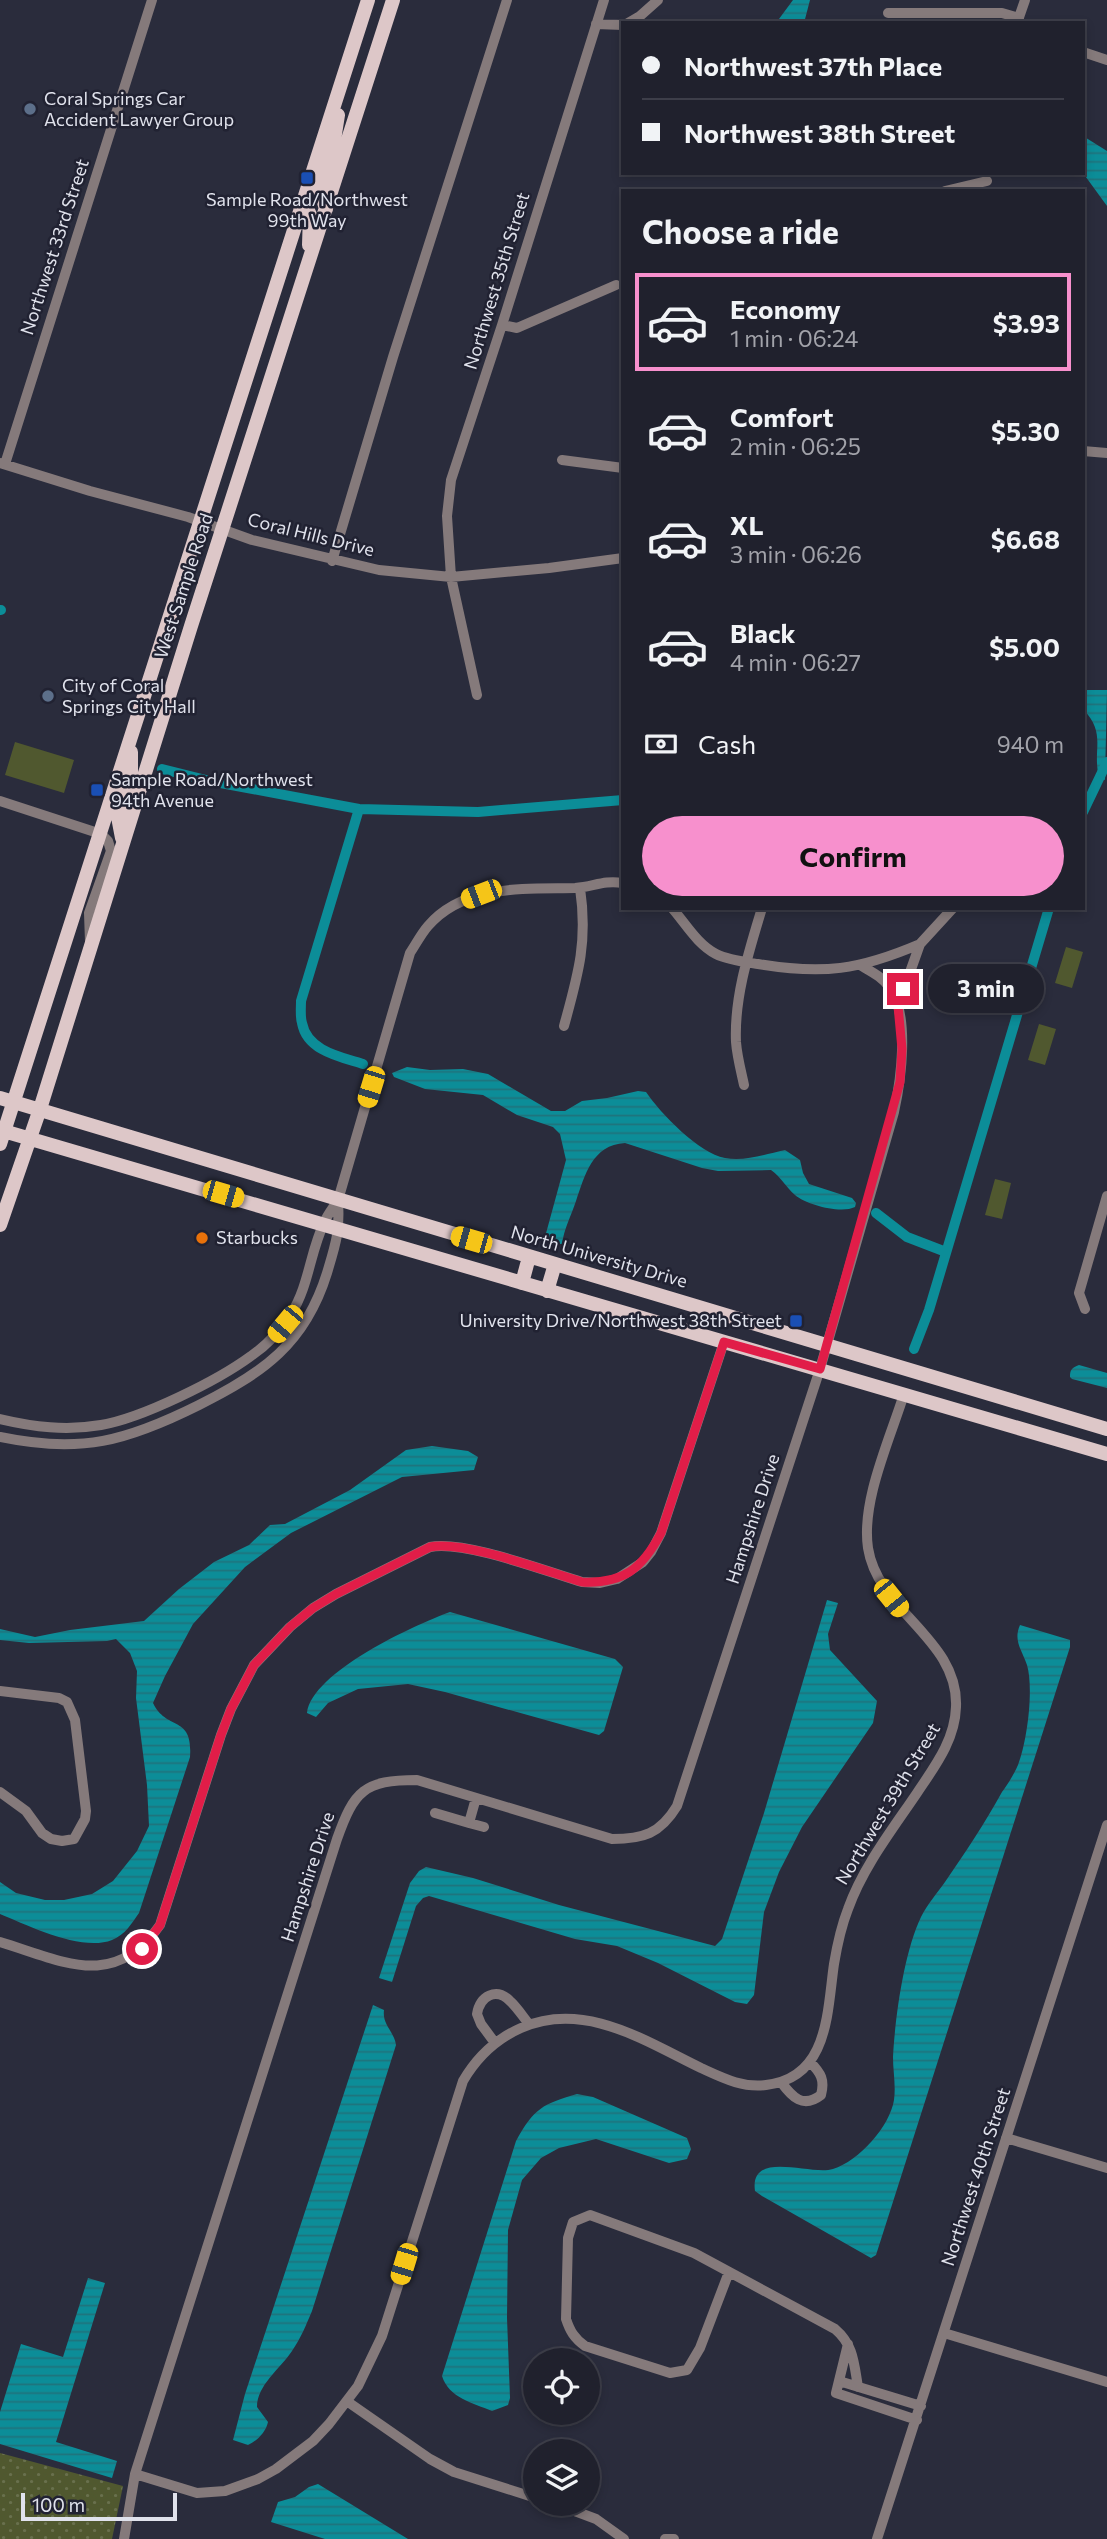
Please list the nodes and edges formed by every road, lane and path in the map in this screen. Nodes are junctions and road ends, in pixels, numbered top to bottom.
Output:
1 (152, 0) edge
2 (368, 0) edge
3 (393, 0) edge
4 (507, 0) edge
5 (604, 0) edge
6 (658, 0) edge
7 (1025, 0) edge
8 (888, 12) dead end
9 (641, 19) edge
10 (1018, 20) edge
11 (596, 24) junction
12 (621, 24) edge
13 (1085, 53) edge
14 (1107, 60) edge
15 (340, 85) junction
16 (988, 182) edge
17 (955, 189) edge
18 (303, 202) junction
19 (326, 209) junction
20 (308, 264) junction
21 (616, 285) dead end
22 (502, 325) junction
23 (1085, 451) edge
24 (1107, 453) edge
25 (562, 460) dead end
26 (3, 463) edge
27 (621, 468) edge
28 (201, 522) junction
29 (223, 530) junction
30 (621, 558) edge
31 (332, 561) junction
32 (451, 576) junction
33 (477, 695) dead end
34 (131, 740) junction
35 (0, 801) edge
36 (101, 834) junction
37 (123, 839) junction
38 (621, 883) edge
39 (580, 888) junction
40 (674, 910) edge
41 (761, 910) edge
42 (951, 910) edge
43 (920, 944) junction
44 (90, 946) junction
45 (746, 962) junction
46 (859, 965) junction
47 (898, 1006) junction
48 (564, 1026) dead end
49 (744, 1085) dead end
50 (7, 1100) edge
51 (40, 1109) junction
52 (1, 1135) edge
53 (29, 1138) junction
54 (1107, 1196) edge
55 (338, 1200) junction
56 (323, 1224) junction
57 (0, 1225) edge
58 (340, 1229) junction
59 (529, 1257) junction
60 (555, 1264) junction
61 (309, 1273) junction
62 (326, 1278) junction
63 (522, 1283) junction
64 (547, 1291) junction
65 (1085, 1309) dead end
66 (724, 1342) junction
67 (827, 1345) junction
68 (250, 1358) junction
69 (820, 1369) junction
70 (256, 1374) junction
71 (904, 1394) junction
72 (149, 1411) junction
73 (0, 1419) edge
74 (156, 1426) junction
75 (40, 1427) junction
76 (1107, 1429) edge
77 (0, 1437) edge
78 (38, 1444) junction
79 (1107, 1454) edge
80 (0, 1691) edge
81 (0, 1792) edge
82 (476, 1798) junction
83 (435, 1813) dead end
84 (469, 1823) junction
85 (1107, 1825) edge
86 (484, 1827) dead end
87 (0, 1942) edge
88 (528, 2024) junction
89 (495, 2043) junction
90 (810, 2062) junction
91 (781, 2082) junction
92 (1006, 2138) junction
93 (1107, 2168) edge
94 (729, 2272) junction
95 (944, 2333) junction
96 (848, 2344) junction
97 (839, 2381) junction
98 (1107, 2382) edge
99 (858, 2387) junction
100 (348, 2402) junction
101 (921, 2406) junction
102 (917, 2420) junction
103 (135, 2474) junction
104 (523, 2494) edge
105 (588, 2516) edge
106 (124, 2539) edge
107 (624, 2539) edge
108 (665, 2539) edge
109 (674, 2539) edge
110 (877, 2539) edge

1 - 26 street, Northwest 33rd Street
2 - 15 main road, West Sample Road
3 - 19 main road, West Sample Road
4 - 31 street
5 - 11 street, Northwest 35th Street
6 - 9 street
7 - 10 street
8 - 10 street
11 - 12 street
11 - 22 street, Northwest 35th Street
13 - 14 street
15 - 18 main road, West Sample Road
15 - 19 main road
16 - 17 street
18 - 20 main road
18 - 28 main road, West Sample Road
19 - 20 main road, West Sample Road
20 - 29 main road, West Sample Road
21 - 22 street
22 - 32 street, Northwest 35th Street
23 - 24 street
25 - 27 street
26 - 28 street, Coral Hills Drive
28 - 29 street, Coral Hills Drive
28 - 34 main road, West Sample Road
29 - 31 street, Coral Hills Drive
29 - 37 main road, West Sample Road
30 - 32 street, Coral Hills Drive
31 - 32 street, Coral Hills Drive
32 - 33 street, Northwest 35th Street
34 - 36 main road, West Sample Road
34 - 37 main road
35 - 36 street
36 - 44 street
36 - 50 main road, West Sample Road
37 - 44 main road, West Sample Road
38 - 39 street
39 - 48 street
39 - 55 street
40 - 45 street
41 - 45 street
42 - 43 street
43 - 46 street
43 - 47 street
44 - 51 main road, West Sample Road
45 - 46 street
45 - 49 street
46 - 47 street
47 - 67 street, Hampshire Drive
50 - 51 main road, North University Drive
50 - 52 main road, West Sample Road
51 - 53 main road, West Sample Road
51 - 55 main road, North University Drive
52 - 53 main road
53 - 56 main road
53 - 57 main road, West Sample Road
54 - 65 street
55 - 56 street
55 - 58 street
55 - 59 main road, North University Drive
56 - 58 main road
56 - 61 street
58 - 62 street
58 - 63 main road
59 - 60 main road, North University Drive
59 - 63 main road
60 - 64 main road
60 - 67 main road, North University Drive
61 - 62 street
61 - 68 street
62 - 70 street
63 - 64 main road
64 - 66 main road
66 - 69 main road
66 - 87 street
67 - 69 street, Hampshire Drive
67 - 76 main road, North University Drive
68 - 70 street
68 - 72 street
69 - 71 main road
69 - 82 street, Hampshire Drive
70 - 74 street
71 - 79 main road
71 - 90 street, Northwest 39th Street
72 - 74 street
72 - 75 street
73 - 75 street
74 - 78 street
75 - 78 street
77 - 78 street
80 - 81 street
82 - 84 street
82 - 103 street, Hampshire Drive
83 - 84 street
84 - 86 street
85 - 92 street, Northwest 40th Street
88 - 89 street
88 - 89 street
88 - 91 street
89 - 100 street
90 - 91 street
90 - 91 street
92 - 93 street
92 - 95 street, Northwest 40th Street
94 - 94 street
94 - 96 street
95 - 98 street
95 - 101 street, Northwest 40th Street
96 - 97 street
96 - 99 street
97 - 99 street
97 - 102 street
99 - 101 street
100 - 103 street
100 - 104 street
101 - 102 street, Northwest 40th Street
102 - 110 street, Northwest 40th Street
103 - 106 street, Hampshire Drive
105 - 107 street
108 - 109 street

